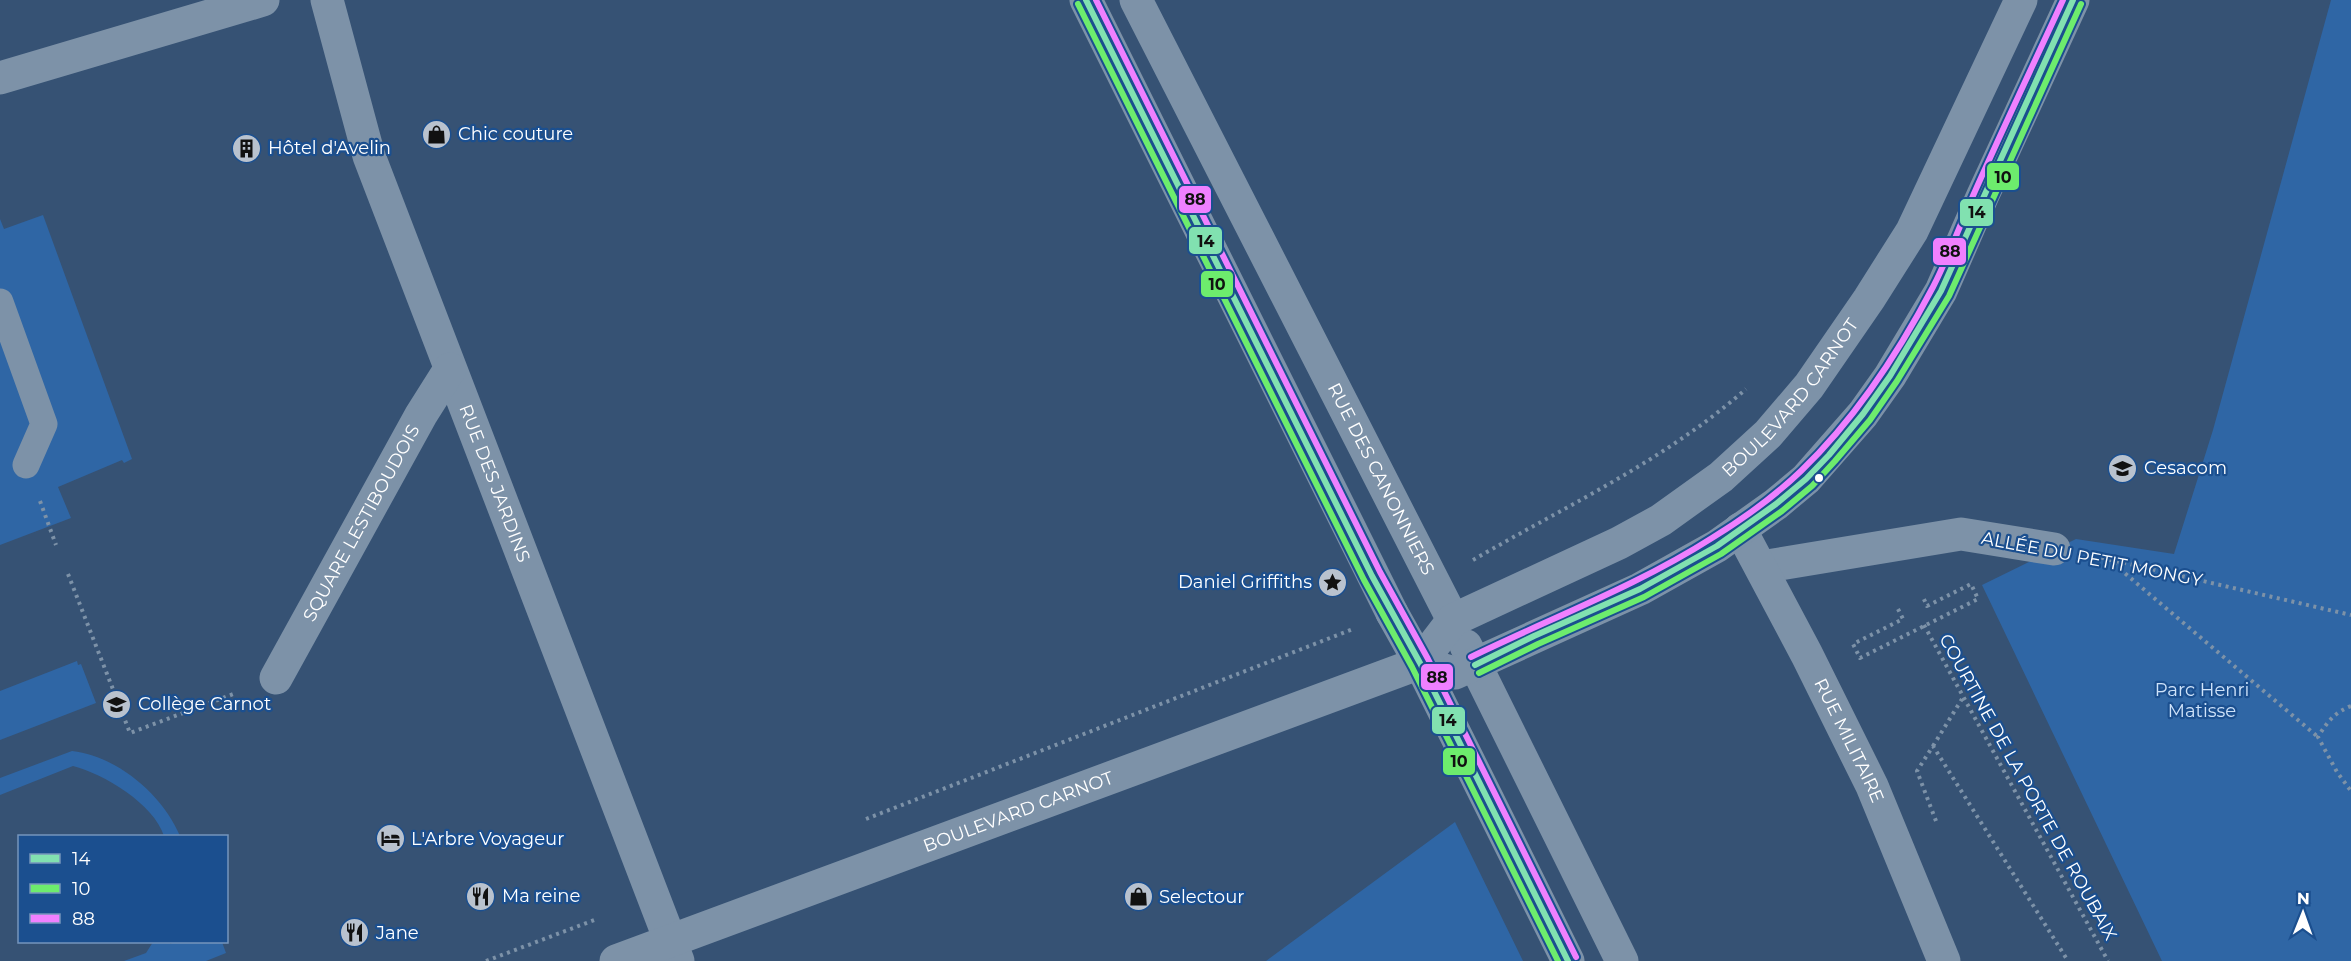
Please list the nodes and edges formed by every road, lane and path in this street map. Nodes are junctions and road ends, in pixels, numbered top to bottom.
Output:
1 (263, 0) edge
2 (327, 0) edge
3 (1086, 0) edge
4 (1136, 0) edge
5 (2021, 0) edge
6 (2073, 0) edge
7 (0, 78) edge
8 (0, 302) edge
9 (450, 369) junction
10 (1750, 386) dead end
11 (26, 465) joint
12 (1740, 529) junction
13 (56, 545) dead end
14 (2054, 549) joint
15 (2107, 559) junction
16 (1761, 567) junction
17 (68, 574) dead end
18 (1437, 590) junction
19 (1923, 597) dead end
20 (1898, 609) dead end
21 (1392, 613) junction
22 (2351, 615) edge
23 (1453, 620) junction
24 (1924, 625) junction
25 (1420, 663) junction
26 (1474, 665) junction
27 (276, 678) joint
28 (1963, 698) junction
29 (2351, 706) edge
30 (2318, 737) junction
31 (1933, 746) junction
32 (2351, 792) edge
33 (866, 819) dead end
34 (1939, 827) dead end
35 (654, 899) junction
36 (674, 951) edge
37 (486, 961) edge
38 (616, 961) edge
39 (1568, 961) edge
40 (1622, 961) edge
41 (1944, 961) edge
42 (2068, 961) edge
43 (2108, 961) edge

1 - 7 street
2 - 9 street, RUE DES JARDINS
3 - 21 street
4 - 18 street, RUE DES CANONNIERS
5 - 23 street, BOULEVARD CARNOT
6 - 12 street
8 - 11 lane
9 - 27 street, SQUARE LESTIBOUDOIS
9 - 35 street, RUE DES JARDINS
10 - 18 path
11 - 13 path
12 - 16 street, RUE MILITAIRE
12 - 26 street
14 - 15 path, ALLÉE DU PETIT MONGY
14 - 16 street, ALLÉE DU PETIT MONGY
15 - 22 path, ALLÉE DU PETIT MONGY
15 - 30 path
16 - 41 street, RUE MILITAIRE
17 - 27 path
18 - 23 street, RUE DES CANONNIERS
19 - 24 path
20 - 24 path
21 - 25 street
21 - 33 path
23 - 25 street, BOULEVARD CARNOT
23 - 26 street, RUE DES CANONNIERS
24 - 28 path, COURTINE DE LA PORTE DE ROUBAIX
25 - 26 street
25 - 36 street, BOULEVARD CARNOT
25 - 39 street
26 - 40 street, RUE DES CANONNIERS
28 - 31 path
28 - 43 path, COURTINE DE LA PORTE DE ROUBAIX
29 - 30 path
30 - 32 path
31 - 34 path
31 - 42 path
35 - 36 street, RUE DES JARDINS
35 - 37 path
36 - 38 street, BOULEVARD CARNOT

